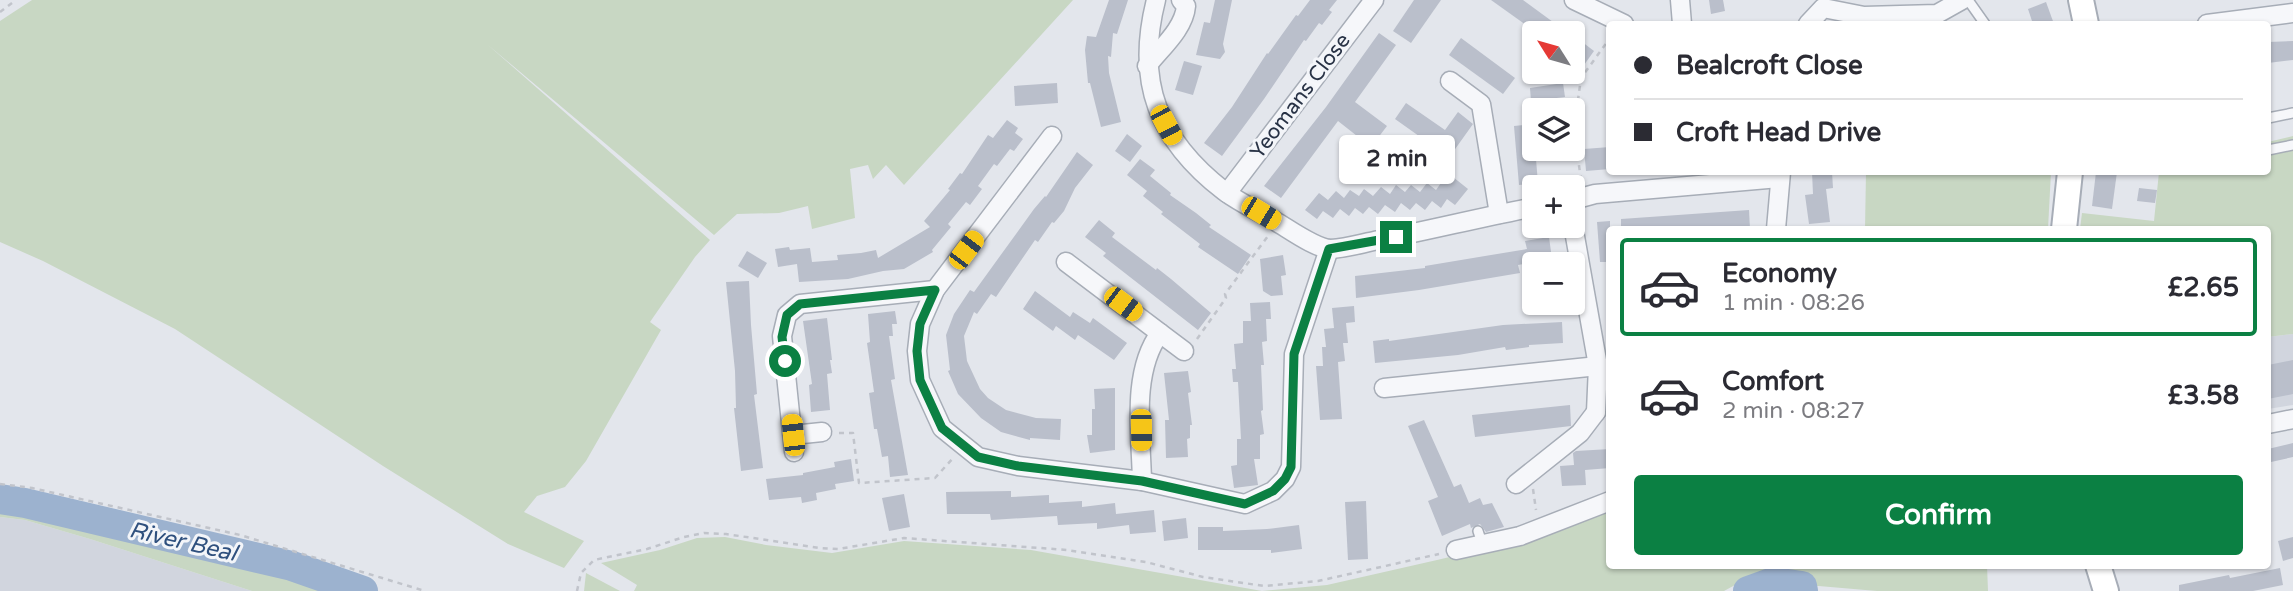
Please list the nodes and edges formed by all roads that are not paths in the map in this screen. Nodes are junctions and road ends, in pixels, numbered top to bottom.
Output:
1 (1156, 0) edge
2 (1181, 0) edge
3 (1374, 0) edge
4 (1574, 0) edge
5 (1680, 0) edge
6 (1962, 0) edge
7 (1968, 0) edge
8 (2081, 0) edge
9 (1824, 4) edge
10 (2293, 13) edge
11 (1618, 21) edge
12 (1682, 21) edge
13 (1810, 21) edge
14 (1983, 21) edge
15 (2085, 21) edge
16 (2230, 21) edge
17 (1147, 65) junction
18 (1450, 81) dead end
19 (2293, 113) edge
20 (2271, 117) edge
21 (1052, 136) dead end
22 (2293, 145) edge
23 (2271, 149) edge
24 (1781, 175) edge
25 (2070, 175) edge
26 (1227, 193) junction
27 (1585, 197) edge
28 (1522, 210) edge
29 (1499, 214) junction
30 (1776, 226) edge
31 (2064, 226) edge
32 (1575, 238) edge
33 (1329, 249) junction
34 (1066, 261) dead end
35 (935, 290) junction
36 (1160, 333) junction
37 (1184, 351) road end
38 (1598, 366) junction
39 (1384, 388) dead end
40 (1603, 412) edge
41 (2293, 419) edge
42 (2271, 423) edge
43 (822, 432) road end
44 (1523, 478) road end
45 (1142, 481) junction
46 (1606, 503) edge
47 (1456, 550) road end
48 (2099, 569) edge
49 (2106, 591) edge

1 - 17 street
2 - 17 street
3 - 26 street, Yeomans Close
4 - 11 street
5 - 12 street
6 - 9 street
7 - 14 lane
8 - 15 main road
9 - 13 street
10 - 16 street
17 - 26 street
18 - 29 street
19 - 20 lane
21 - 35 street
22 - 23 lane
24 - 27 street
24 - 30 street
25 - 31 main road
26 - 33 street
28 - 29 street
29 - 33 street
32 - 38 street
33 - 45 street
34 - 36 street
35 - 43 street
35 - 45 street
36 - 37 street
36 - 45 street
38 - 39 street
38 - 40 street
40 - 44 street
41 - 42 street
46 - 47 street
48 - 49 main road

